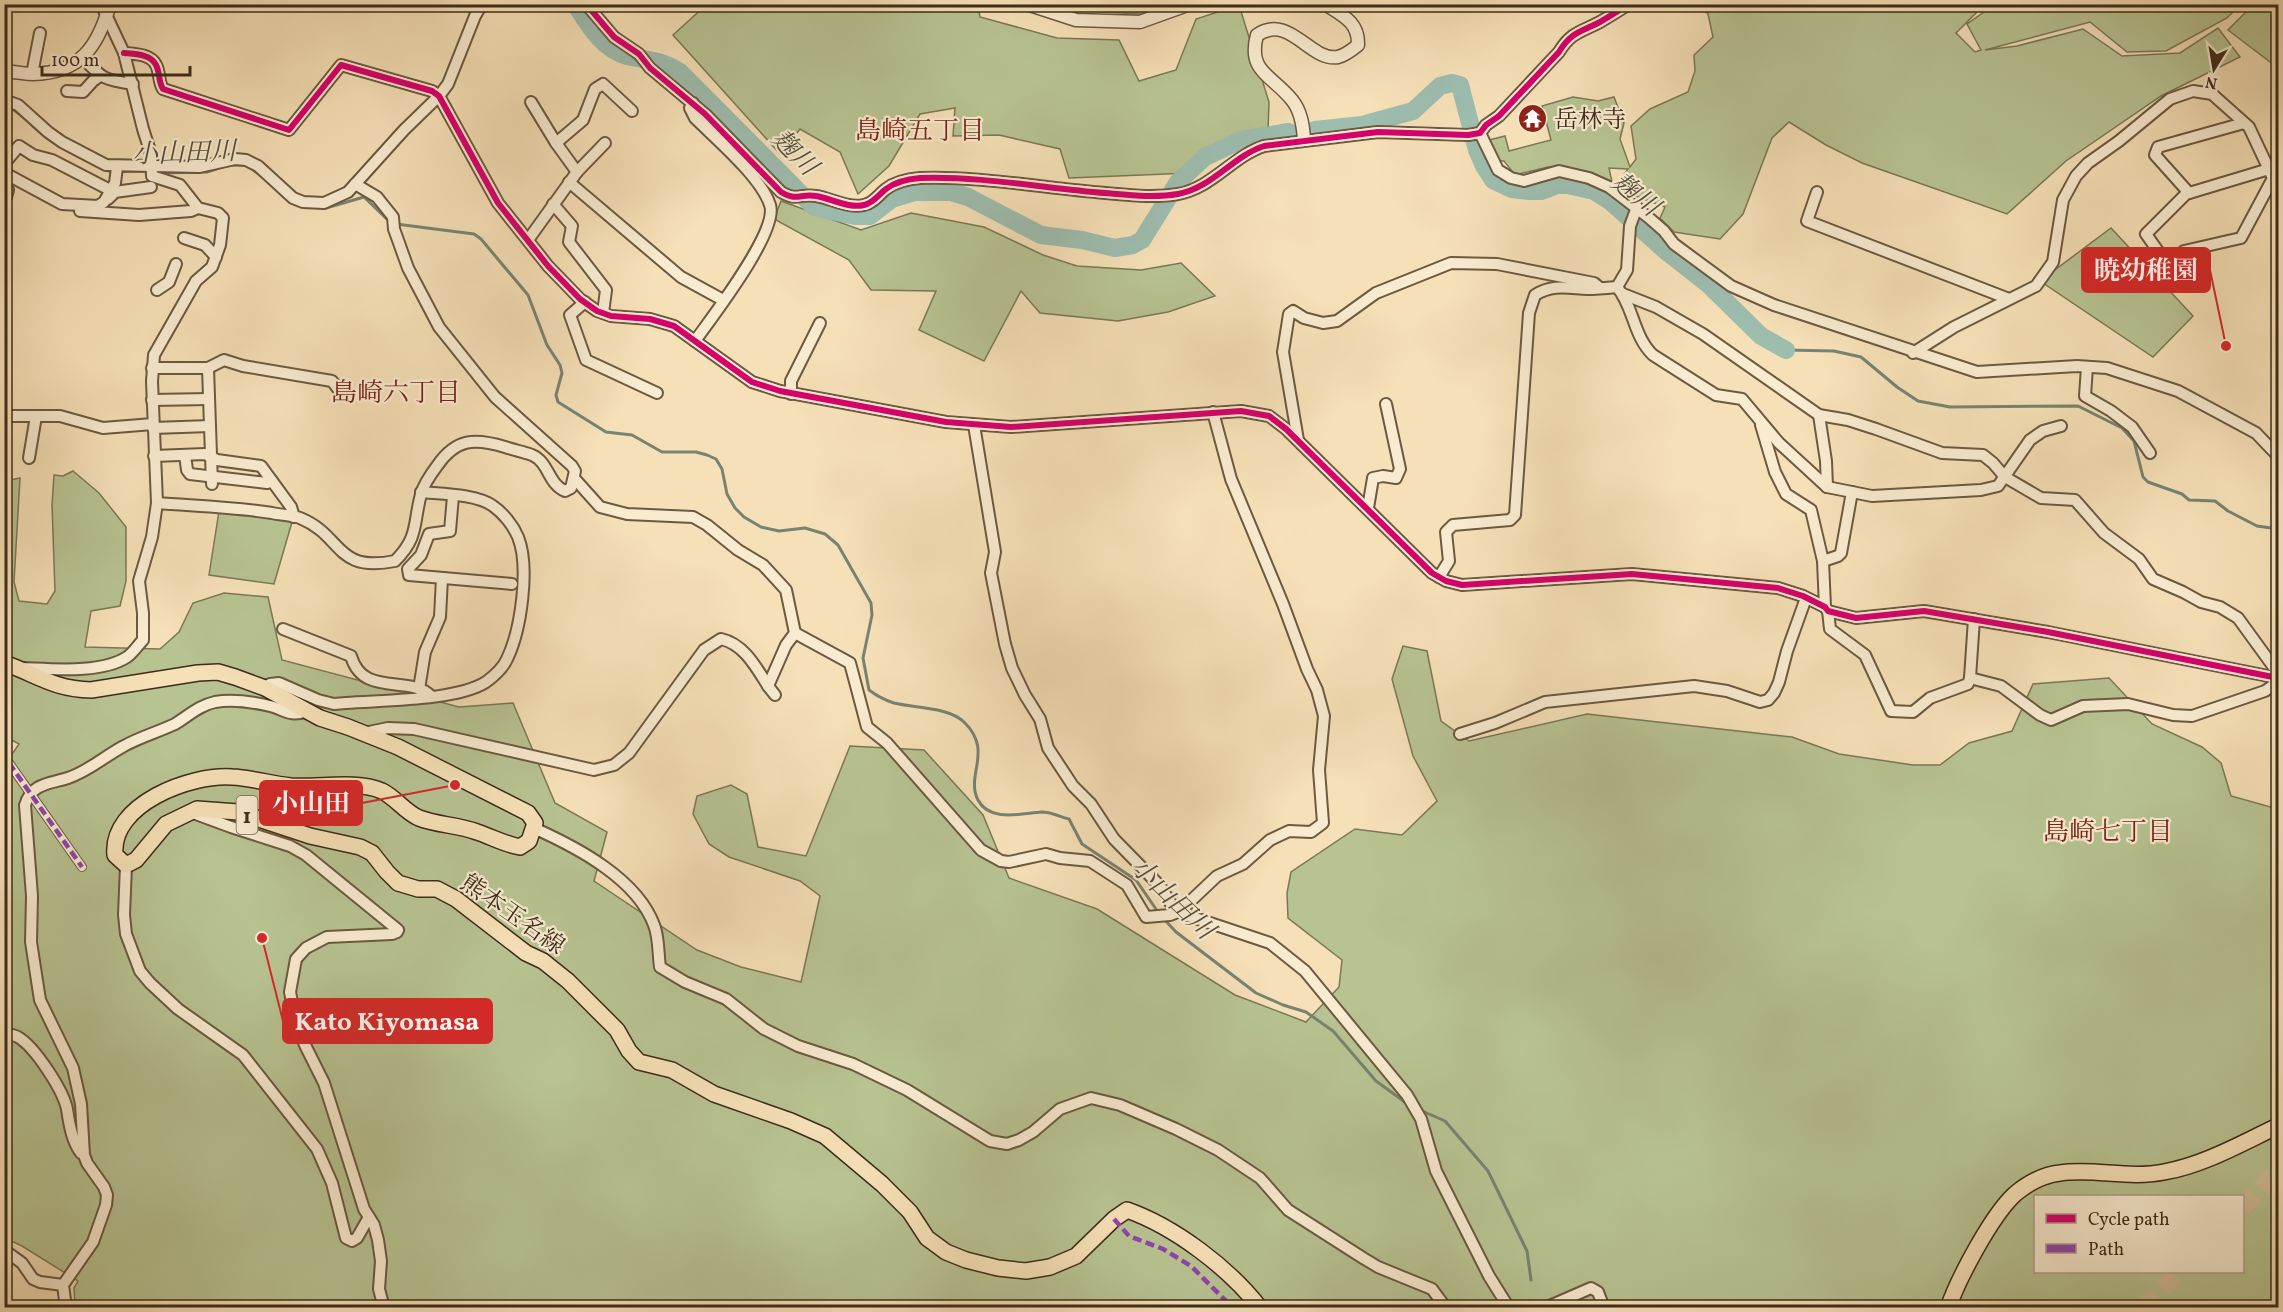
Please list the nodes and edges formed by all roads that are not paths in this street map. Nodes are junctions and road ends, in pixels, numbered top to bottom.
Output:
1 (101, 4) edge
2 (482, 4) edge
3 (586, 4) edge
4 (1027, 4) edge
5 (1190, 4) edge
6 (1325, 4) edge
7 (1629, 4) edge
8 (108, 11) edge
9 (40, 33) dead end
10 (124, 52) junction
11 (83, 58) junction
12 (6, 71) edge
13 (32, 74) junction
14 (100, 76) junction
15 (133, 84) junction
16 (67, 91) dead end
17 (439, 96) junction
18 (4, 100) edge
19 (531, 102) dead end
20 (693, 103) junction
21 (632, 111) dead end
22 (2244, 123) junction
23 (1475, 134) junction
24 (1304, 140) junction
25 (556, 143) junction
26 (605, 143) dead end
27 (4, 164) edge
28 (2269, 169) junction
29 (117, 170) junction
30 (577, 172) junction
31 (152, 174) junction
32 (10, 176) dead end
33 (569, 182) junction
34 (355, 184) junction
35 (9, 190) dead end
36 (110, 190) junction
37 (1817, 192) dead end
38 (2189, 193) junction
39 (104, 202) junction
40 (4, 204) edge
41 (553, 204) junction
42 (198, 208) junction
43 (63, 209) dead end
44 (1636, 209) junction
45 (184, 238) dead end
46 (528, 240) junction
47 (216, 257) junction
48 (176, 264) dead end
49 (1600, 288) junction
50 (158, 290) dead end
51 (1620, 291) junction
52 (2009, 299) junction
53 (723, 300) junction
54 (585, 303) junction
55 (603, 313) junction
56 (820, 323) dead end
57 (695, 341) junction
58 (1913, 352) junction
59 (2087, 367) junction
60 (152, 368) junction
61 (208, 368) junction
62 (657, 393) dead end
63 (342, 394) dead end
64 (791, 394) junction
65 (210, 399) junction
66 (152, 400) junction
67 (1386, 404) dead end
68 (1213, 412) junction
69 (8, 416) dead end
70 (36, 416) junction
71 (1819, 416) junction
72 (1759, 418) junction
73 (974, 425) junction
74 (153, 426) junction
75 (210, 426) junction
76 (2061, 426) dead end
77 (1298, 440) junction
78 (2150, 453) dead end
79 (185, 455) junction
80 (154, 456) junction
81 (211, 456) junction
82 (2278, 456) edge
83 (29, 458) dead end
84 (2004, 477) junction
85 (574, 478) junction
86 (212, 480) junction
87 (272, 481) junction
88 (1827, 487) junction
89 (421, 492) junction
90 (1852, 492) junction
91 (453, 496) junction
92 (157, 503) junction
93 (1368, 508) junction
94 (294, 517) junction
95 (1822, 561) junction
96 (1439, 577) junction
97 (442, 578) junction
98 (512, 584) dead end
99 (1806, 598) junction
100 (1827, 609) junction
101 (1974, 619) junction
102 (283, 629) dead end
103 (795, 633) junction
104 (11, 665) edge
105 (2278, 673) edge
106 (1970, 678) junction
107 (2278, 680) edge
108 (265, 688) junction
109 (419, 689) junction
110 (431, 696) junction
111 (305, 711) junction
112 (364, 733) junction
113 (1460, 734) dead end
114 (9, 763) dead end
115 (30, 792) junction
116 (189, 811) junction
117 (535, 822) junction
118 (126, 865) junction
119 (82, 867) dead end
120 (1175, 913) junction
121 (4, 1034) edge
122 (2278, 1126) edge
123 (84, 1155) junction
124 (369, 1217) junction
125 (4, 1250) edge
126 (63, 1286) junction
127 (66, 1308) edge
128 (384, 1308) edge
129 (1260, 1308) edge
130 (1446, 1308) edge
131 (1509, 1308) edge
132 (1545, 1308) edge
133 (1604, 1308) edge
134 (1948, 1308) edge

1 - 8 street
2 - 17 street
3 - 20 street
4 - 5 street
6 - 24 street
7 - 23 street
8 - 10 street
8 - 11 street
9 - 13 street
10 - 15 street
10 - 17 street
11 - 13 street
11 - 14 street
12 - 13 street
14 - 15 street
14 - 16 street
15 - 31 street
17 - 34 street
17 - 46 street
18 - 29 street
19 - 25 street
20 - 24 street
20 - 53 street
21 - 25 street
22 - 28 street
22 - 38 street
22 - 52 street
23 - 24 street
23 - 44 street
25 - 30 street
26 - 30 street
27 - 36 street
28 - 38 street
28 - 38 street
29 - 31 street
29 - 36 street
30 - 33 street
31 - 34 street
31 - 39 street
31 - 42 street
32 - 39 street
33 - 41 street
33 - 53 street
34 - 85 street
35 - 40 street
36 - 39 street
37 - 52 street
41 - 46 street
41 - 55 street
42 - 43 street
42 - 47 street
44 - 51 street
44 - 58 street
45 - 47 street
46 - 54 street
47 - 60 street
48 - 50 street
49 - 51 street
49 - 77 street
49 - 96 street
51 - 71 street
51 - 72 street
52 - 58 street
53 - 57 street
54 - 55 street
54 - 62 street
55 - 57 street
56 - 64 street
57 - 64 street
58 - 59 street
59 - 78 street
59 - 82 street
60 - 61 street
60 - 66 street
61 - 63 street
61 - 65 street
64 - 73 street
65 - 66 street
65 - 75 street
66 - 74 street
67 - 93 street
68 - 73 street
68 - 77 street
68 - 120 street
69 - 70 street
70 - 74 street
70 - 83 street
71 - 84 street
71 - 88 street
72 - 88 street
72 - 95 street
73 - 120 street
74 - 75 street
74 - 80 street
75 - 81 street
76 - 84 street
77 - 93 street
79 - 80 street
79 - 81 street
79 - 86 street
80 - 92 street
81 - 86 street
81 - 87 street
84 - 90 street
84 - 105 street
85 - 89 street
85 - 103 street
86 - 87 street
87 - 94 street
88 - 90 street
89 - 91 street
89 - 94 street
90 - 95 street
91 - 97 street
91 - 110 street
92 - 94 street
92 - 104 street
93 - 96 street
95 - 100 street
96 - 99 street
97 - 98 street
97 - 109 street
99 - 100 street
99 - 113 street
100 - 101 street
100 - 106 street
101 - 106 street
101 - 107 street
102 - 109 street
103 - 112 street
103 - 120 street
104 - 108 main road
106 - 107 street
108 - 110 street
108 - 111 main road
109 - 110 street
111 - 112 main road
111 - 115 street
112 - 117 main road
114 - 115 street
115 - 119 street
115 - 123 street
116 - 118 main road
116 - 124 street
116 - 129 main road, 熊本玉名線 / 1
117 - 118 main road, 熊本玉名線 / 1
117 - 130 street
118 - 124 street
120 - 131 street
121 - 123 street
122 - 134 main road
123 - 126 street
124 - 128 street
125 - 126 street
126 - 127 street
132 - 133 street

